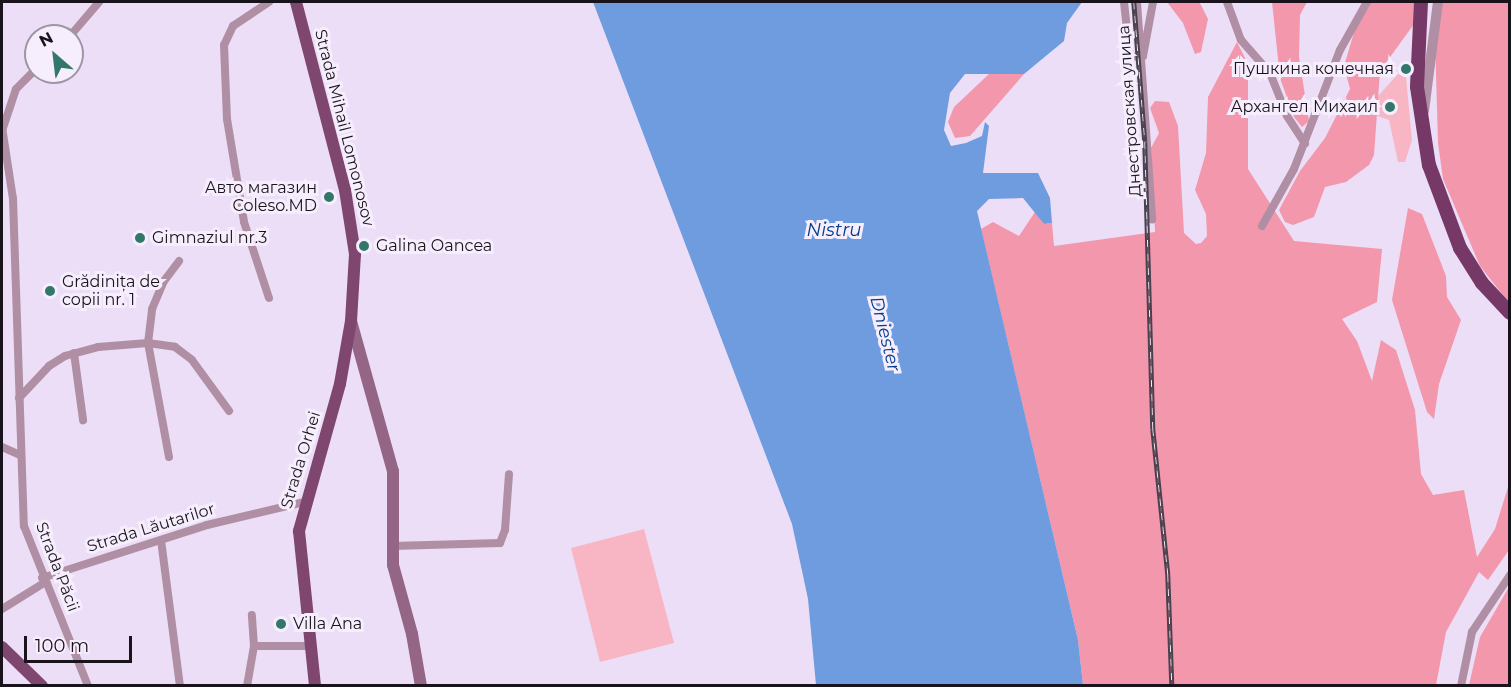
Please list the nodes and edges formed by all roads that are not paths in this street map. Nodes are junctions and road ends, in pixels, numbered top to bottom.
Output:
1 (99, 2) edge
2 (268, 2) edge
3 (296, 2) edge
4 (1124, 2) edge
5 (1137, 2) edge
6 (1153, 2) edge
7 (1367, 2) edge
8 (1421, 2) edge
9 (1438, 2) edge
10 (1229, 3) edge
11 (80, 24) edge
12 (1143, 56) junction
13 (24, 80) edge
14 (1422, 123) junction
15 (2, 129) edge
16 (1305, 144) junction
17 (1152, 219) dead end
18 (1262, 226) dead end
19 (179, 261) dead end
20 (269, 298) dead end
21 (1509, 313) edge
22 (351, 321) junction
23 (148, 343) junction
24 (74, 353) junction
25 (19, 398) junction
26 (229, 411) dead end
27 (83, 420) dead end
28 (2, 447) edge
29 (20, 455) junction
30 (169, 457) dead end
31 (509, 474) dead end
32 (304, 502) junction
33 (161, 540) junction
34 (392, 546) junction
35 (1509, 575) edge
36 (43, 580) junction
37 (2, 609) edge
38 (252, 615) dead end
39 (254, 646) junction
40 (311, 646) junction
41 (2, 647) edge
42 (42, 686) edge
43 (88, 686) edge
44 (180, 686) edge
45 (247, 686) edge
46 (315, 686) edge
47 (421, 686) edge
48 (1461, 686) edge

1 - 11 street
2 - 20 street
3 - 22 main road, Strada Mihail Lomonosov
4 - 12 street
5 - 12 street, Днестровская улица
6 - 12 street
7 - 16 street
8 - 14 highway
9 - 14 street
10 - 16 street
12 - 17 street, Днестровская улица
13 - 15 street, Strada Păcii
14 - 21 highway
15 - 25 street, Strada Păcii
16 - 18 street
19 - 23 street
22 - 32 main road, Strada Orhei
22 - 34 main road, Strada Mihail Lomonosov
23 - 24 street
23 - 26 street
23 - 30 street
24 - 25 street
24 - 27 street
25 - 29 street, Strada Păcii
28 - 29 street
29 - 36 street, Strada Păcii
31 - 34 street
32 - 33 street, Strada Lăutarilor
32 - 40 main road, Strada Orhei
33 - 36 street, Strada Lăutarilor
33 - 44 street
34 - 47 main road, Strada Mihail Lomonosov
35 - 48 street
36 - 37 street, Strada Lăutarilor
36 - 43 street, Strada Păcii
38 - 39 street
39 - 40 street
39 - 45 street
40 - 46 main road, Strada Orhei
41 - 42 main road

